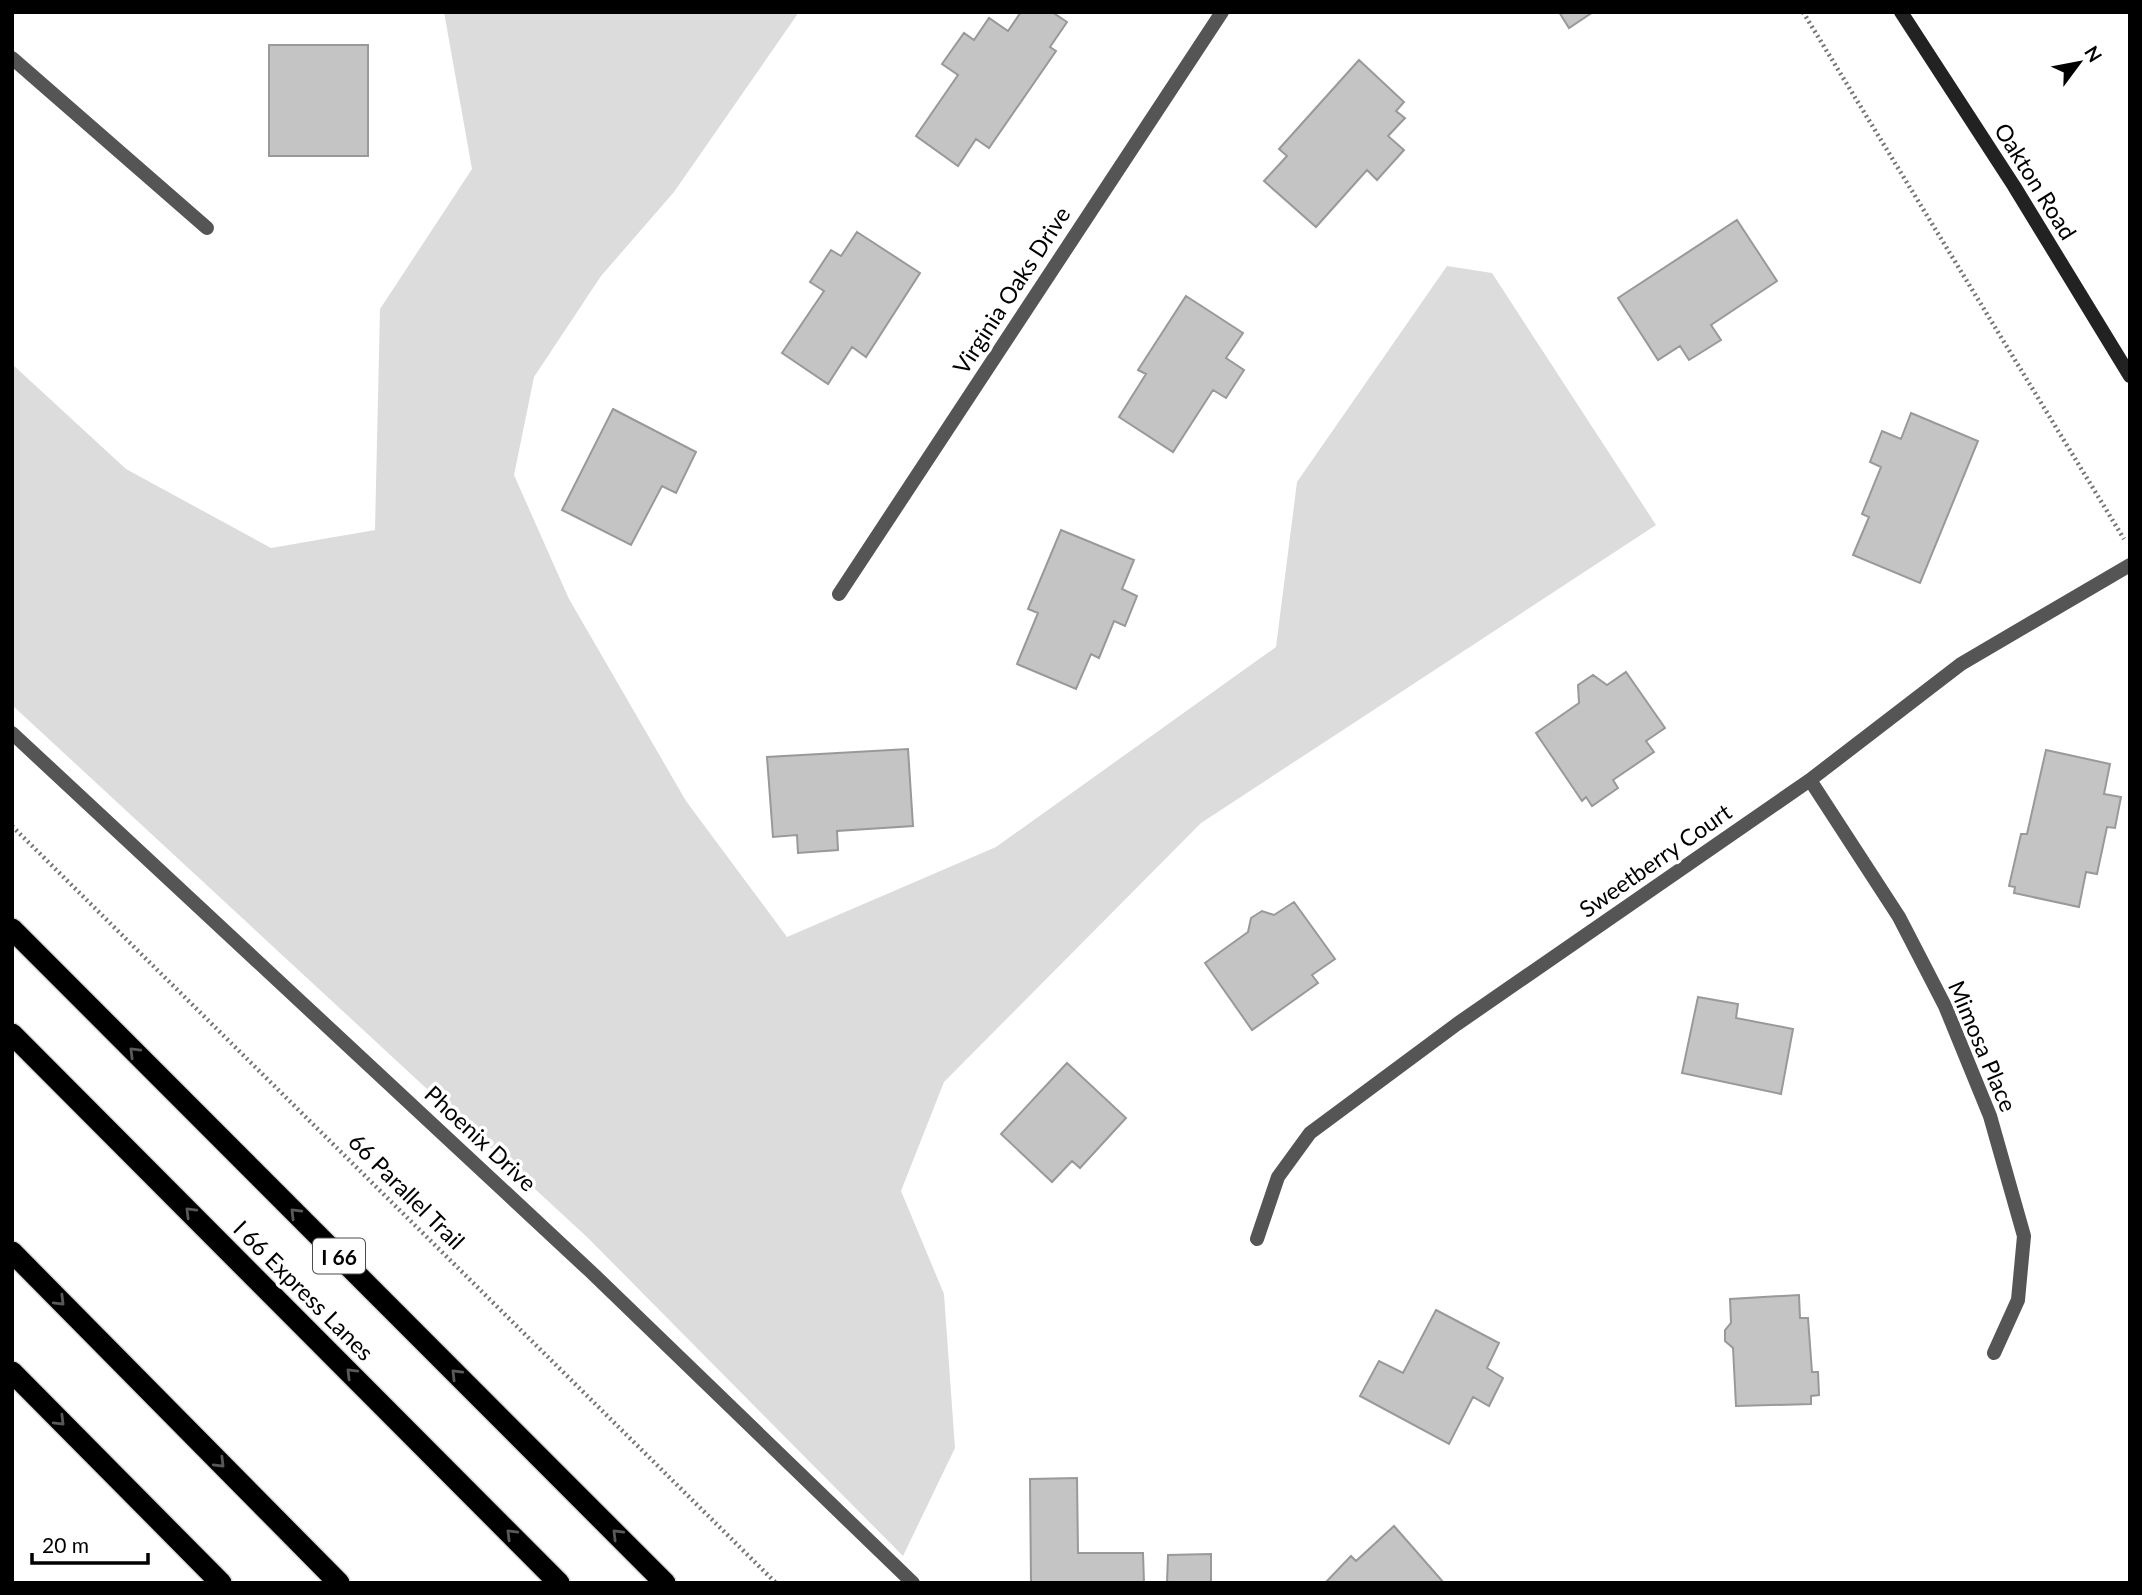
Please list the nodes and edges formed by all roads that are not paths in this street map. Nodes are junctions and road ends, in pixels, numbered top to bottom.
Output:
1 (1222, 12) edge
2 (1901, 12) edge
3 (12, 58) edge
4 (207, 228) dead end
5 (2130, 376) edge
6 (2130, 565) edge
7 (839, 594) dead end
8 (12, 733) edge
9 (1810, 780) junction
10 (12, 929) edge
11 (12, 1034) edge
12 (1257, 1239) dead end
13 (12, 1252) edge
14 (1994, 1353) dead end
15 (12, 1372) edge
16 (221, 1583) edge
17 (340, 1583) edge
18 (559, 1583) edge
19 (665, 1583) edge
20 (914, 1583) edge

1 - 7 street, Virginia Oaks Drive
2 - 5 street, Oakton Road
3 - 4 street
6 - 9 street, Sweetberry Court
8 - 20 street, Phoenix Drive
9 - 12 street, Sweetberry Court
9 - 14 street, Mimosa Place
19 -> 10 highway, I 66
18 -> 11 highway, I 66 Express Lanes
13 -> 17 highway
15 -> 16 highway

